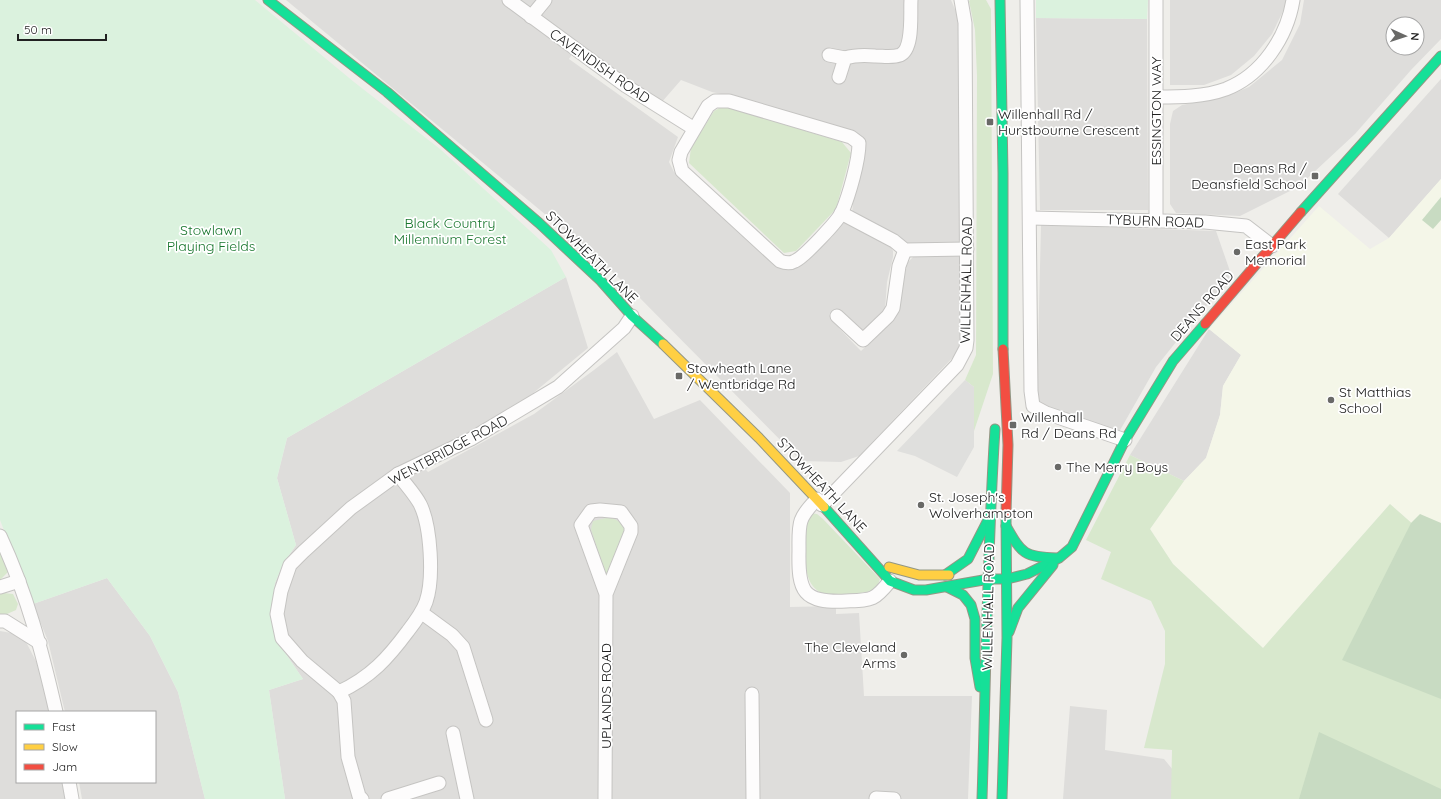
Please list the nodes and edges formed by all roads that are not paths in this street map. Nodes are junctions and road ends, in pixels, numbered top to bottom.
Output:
1 (268, 0) edge
2 (509, 0) edge
3 (545, 0) edge
4 (911, 0) edge
5 (962, 0) edge
6 (1000, 0) edge
7 (1027, 0) edge
8 (1156, 0) edge
9 (1293, 0) edge
10 (531, 17) junction
11 (829, 55) dead end
12 (1441, 56) edge
13 (845, 58) junction
14 (839, 77) dead end
15 (1157, 97) junction
16 (693, 128) junction
17 (841, 213) junction
18 (1030, 218) junction
19 (1156, 221) junction
20 (1272, 246) junction
21 (967, 249) junction
22 (905, 250) junction
23 (632, 316) junction
24 (838, 316) dead end
25 (1004, 368) junction
26 (1125, 440) junction
27 (398, 474) junction
28 (820, 502) junction
29 (989, 518) junction
30 (1006, 526) junction
31 (0, 536) edge
32 (1059, 558) junction
33 (872, 560) junction
34 (945, 575) junction
35 (990, 579) junction
36 (1007, 579) junction
37 (890, 580) junction
38 (19, 581) junction
39 (947, 587) junction
40 (0, 588) edge
41 (606, 594) junction
42 (422, 613) junction
43 (0, 621) edge
44 (1007, 638) junction
45 (40, 643) junction
46 (339, 692) junction
47 (752, 694) dead end
48 (56, 711) edge
49 (985, 718) junction
50 (486, 720) dead end
51 (454, 733) dead end
52 (69, 783) edge
53 (439, 783) dead end
54 (876, 798) edge
55 (72, 799) edge
56 (362, 799) edge
57 (388, 799) edge
58 (467, 799) edge
59 (605, 799) edge
60 (753, 799) edge
61 (894, 799) edge
62 (982, 799) edge
63 (1002, 799) edge

1 - 23 main road, STOWHEATH LANE
2 - 10 street, CAVENDISH ROAD
3 - 10 street
4 - 13 street
5 - 21 street, WILLENHALL ROAD
6 - 25 main road, WILLENHALL ROAD
7 - 18 street
8 - 15 street, ESSINGTON WAY
9 - 15 street
10 - 16 street, CAVENDISH ROAD
11 - 13 street
12 - 20 main road, DEANS ROAD
13 - 14 street
15 - 19 street, ESSINGTON WAY
16 - 17 street
16 - 17 street
17 - 22 street
18 - 19 street, TYBURN ROAD
18 - 26 street
19 - 20 street, TYBURN ROAD
20 - 26 main road, DEANS ROAD
21 - 22 street
21 - 28 street, WILLENHALL ROAD
22 - 24 street
23 - 27 street, WENTBRIDGE ROAD
23 - 28 main road, STOWHEATH LANE
25 - 29 main road, WILLENHALL ROAD
25 - 30 main road, WILLENHALL ROAD
26 - 32 main road, DEANS ROAD
27 - 42 street
27 - 46 street, WENTBRIDGE ROAD
28 - 33 main road, STOWHEATH LANE
28 - 37 street, WILLENHALL ROAD
29 - 34 main road, STOWHEATH LANE
29 - 35 main road, WILLENHALL ROAD
30 - 32 main road
30 - 36 main road, WILLENHALL ROAD
31 - 38 street
32 - 36 main road, DEANS ROAD
32 - 44 main road
33 - 34 main road, STOWHEATH LANE
33 - 37 main road, STOWHEATH LANE
34 - 35 main road, STOWHEATH LANE
35 - 36 main road, STOWHEATH LANE
35 - 39 main road, STOWHEATH LANE
35 - 49 main road, WILLENHALL ROAD
36 - 44 main road, WILLENHALL ROAD
37 - 39 main road, STOWHEATH LANE
38 - 40 street
38 - 45 street
39 - 49 main road
41 - 41 street, UPLANDS ROAD
41 - 59 street, UPLANDS ROAD
42 - 46 street
42 - 50 street
43 - 45 street
44 - 63 main road, WILLENHALL ROAD
45 - 48 street
46 - 56 street
47 - 60 street
49 - 62 main road, WILLENHALL ROAD
51 - 58 street
52 - 55 street
53 - 57 street
54 - 61 street

